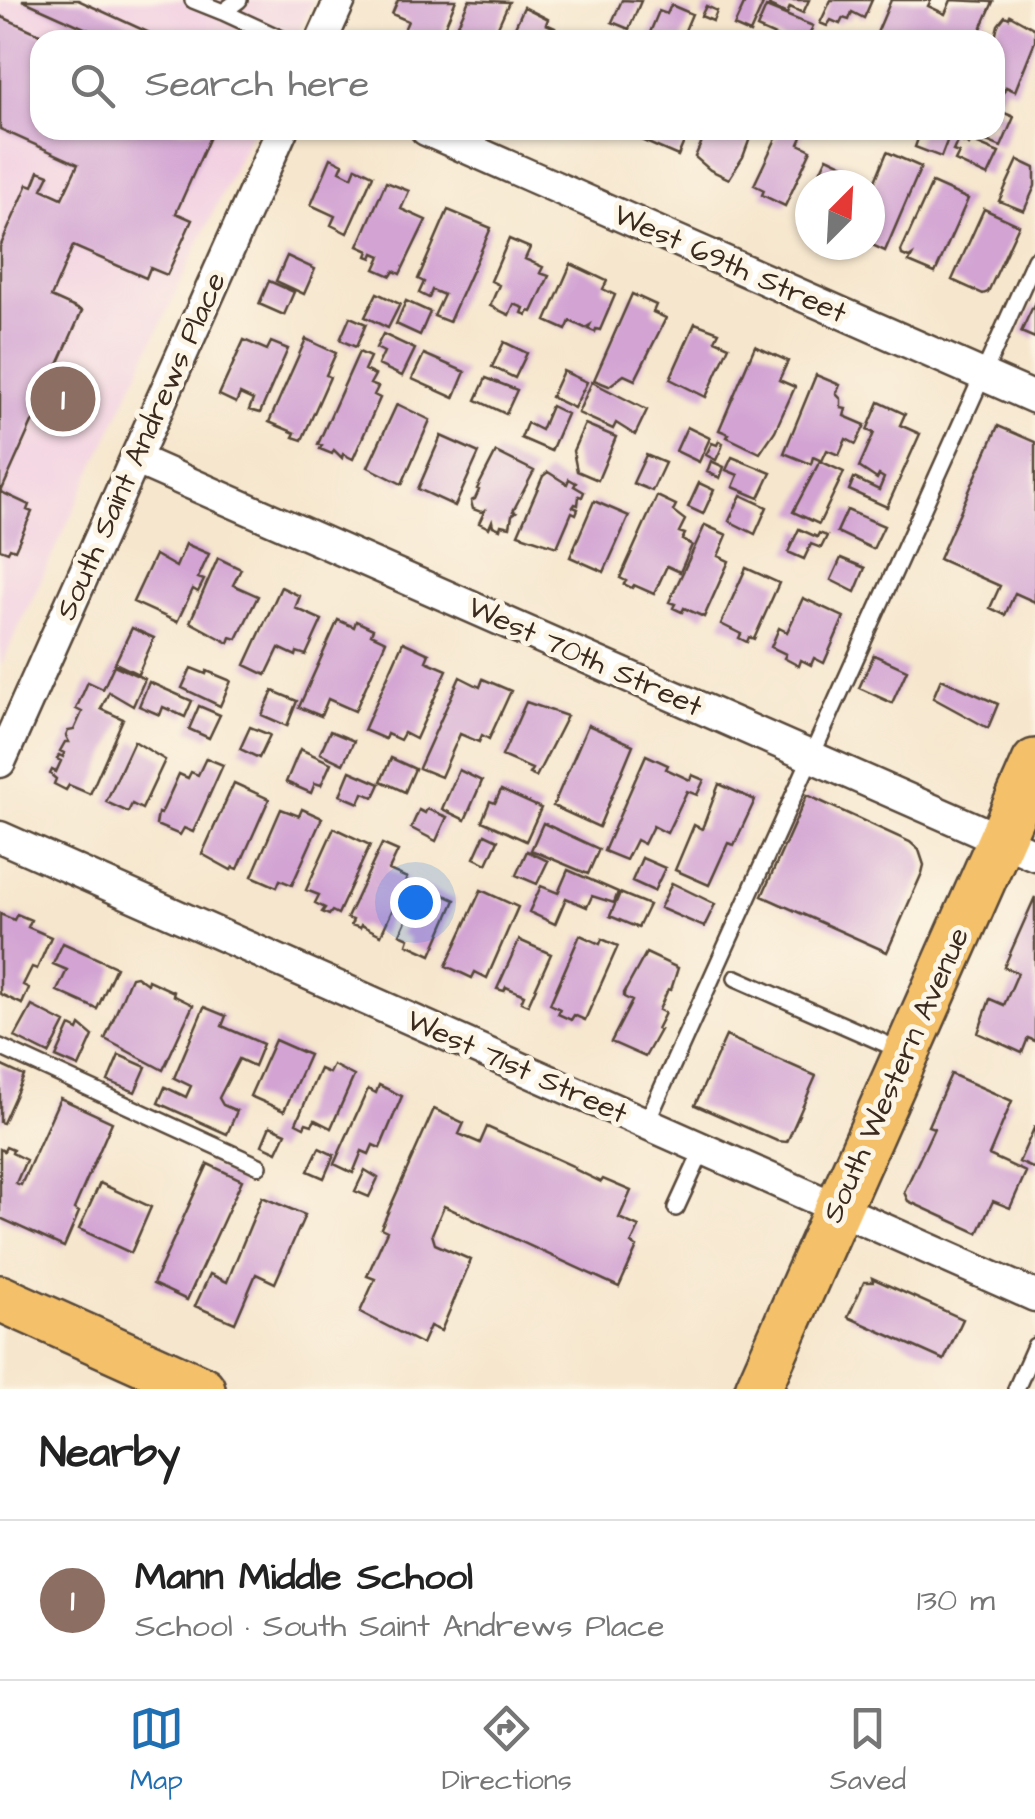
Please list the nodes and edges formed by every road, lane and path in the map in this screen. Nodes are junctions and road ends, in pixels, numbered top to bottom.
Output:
1 (193, 0) edge
2 (239, 0) edge
3 (340, 0) edge
4 (222, 12) junction
5 (262, 30) edge
6 (326, 30) edge
7 (278, 140) edge
8 (449, 140) edge
9 (1035, 258) edge
10 (983, 375) junction
11 (1035, 398) edge
12 (135, 459) junction
13 (811, 756) junction
14 (0, 762) edge
15 (1035, 762) edge
16 (0, 837) edge
17 (1017, 847) edge
18 (736, 978) dead end
19 (0, 1047) edge
20 (905, 1053) junction
21 (646, 1124) junction
22 (704, 1150) junction
23 (259, 1166) dead end
24 (676, 1208) dead end
25 (836, 1208) junction
26 (1035, 1296) edge
27 (0, 1298) edge
28 (1035, 1346) edge
29 (763, 1388) edge
30 (202, 1389) edge
31 (1016, 1389) edge

1 - 4 lane
2 - 4 lane
3 - 6 street
4 - 5 lane
7 - 12 street, South Saint Andrews Place
8 - 10 street, West 69th Street
9 - 10 lane
10 - 11 street, West 69th Street
10 - 13 lane
12 - 13 street, West 70th Street
12 - 14 street, South Saint Andrews Place
13 - 17 street, West 70th Street
13 - 21 lane
15 - 17 main road, South Western Avenue
16 - 21 street, West 71st Street
17 - 20 main road, South Western Avenue
18 - 20 lane
19 - 23 lane
20 - 25 main road, South Western Avenue
21 - 22 street, West 71st Street
22 - 24 lane
22 - 25 street, West 71st Street
25 - 26 street, West 71st Street
25 - 29 main road, South Western Avenue
27 - 30 main road
28 - 31 lane

